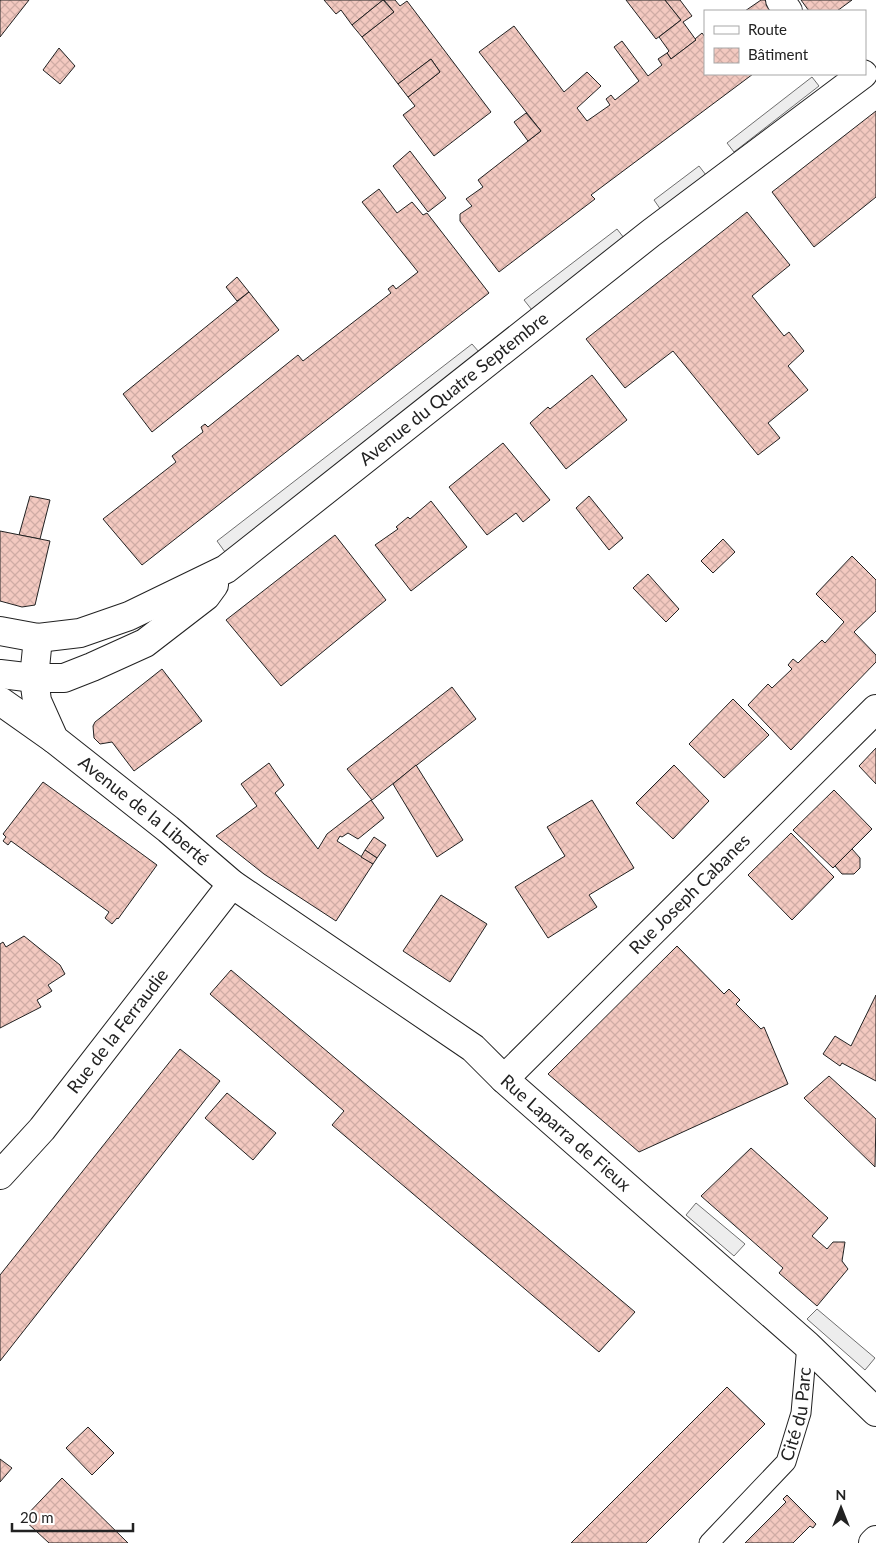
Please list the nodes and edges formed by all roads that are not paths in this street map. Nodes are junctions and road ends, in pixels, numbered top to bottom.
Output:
1 (852, 77) edge
2 (226, 569) junction
3 (0, 631) edge
4 (38, 638) junction
5 (0, 674) edge
6 (34, 678) junction
7 (0, 701) edge
8 (876, 709) edge
9 (54, 739) junction
10 (232, 884) junction
11 (504, 1079) junction
12 (0, 1175) edge
13 (807, 1345) junction
14 (876, 1412) edge
15 (876, 1540) edge
16 (709, 1543) edge
17 (873, 1543) edge

1 - 2 street, Avenue du Quatre Septembre
2 - 4 street, Avenue du Quatre Septembre
2 - 6 street
3 - 4 street
4 - 6 street, Avenue de la Liberté
5 - 6 street
6 - 9 street, Avenue de la Liberté
7 - 9 street, Avenue de la Liberté
8 - 11 street, Rue Joseph Cabanes
9 - 10 street, Avenue de la Liberté
10 - 11 street, Rue Laparra de Fieux
10 - 12 street, Rue de la Ferraudie
11 - 13 street, Rue Laparra de Fieux
13 - 14 street, Rue Laparra de Fieux
13 - 16 lane, Cité du Parc
15 - 17 street

